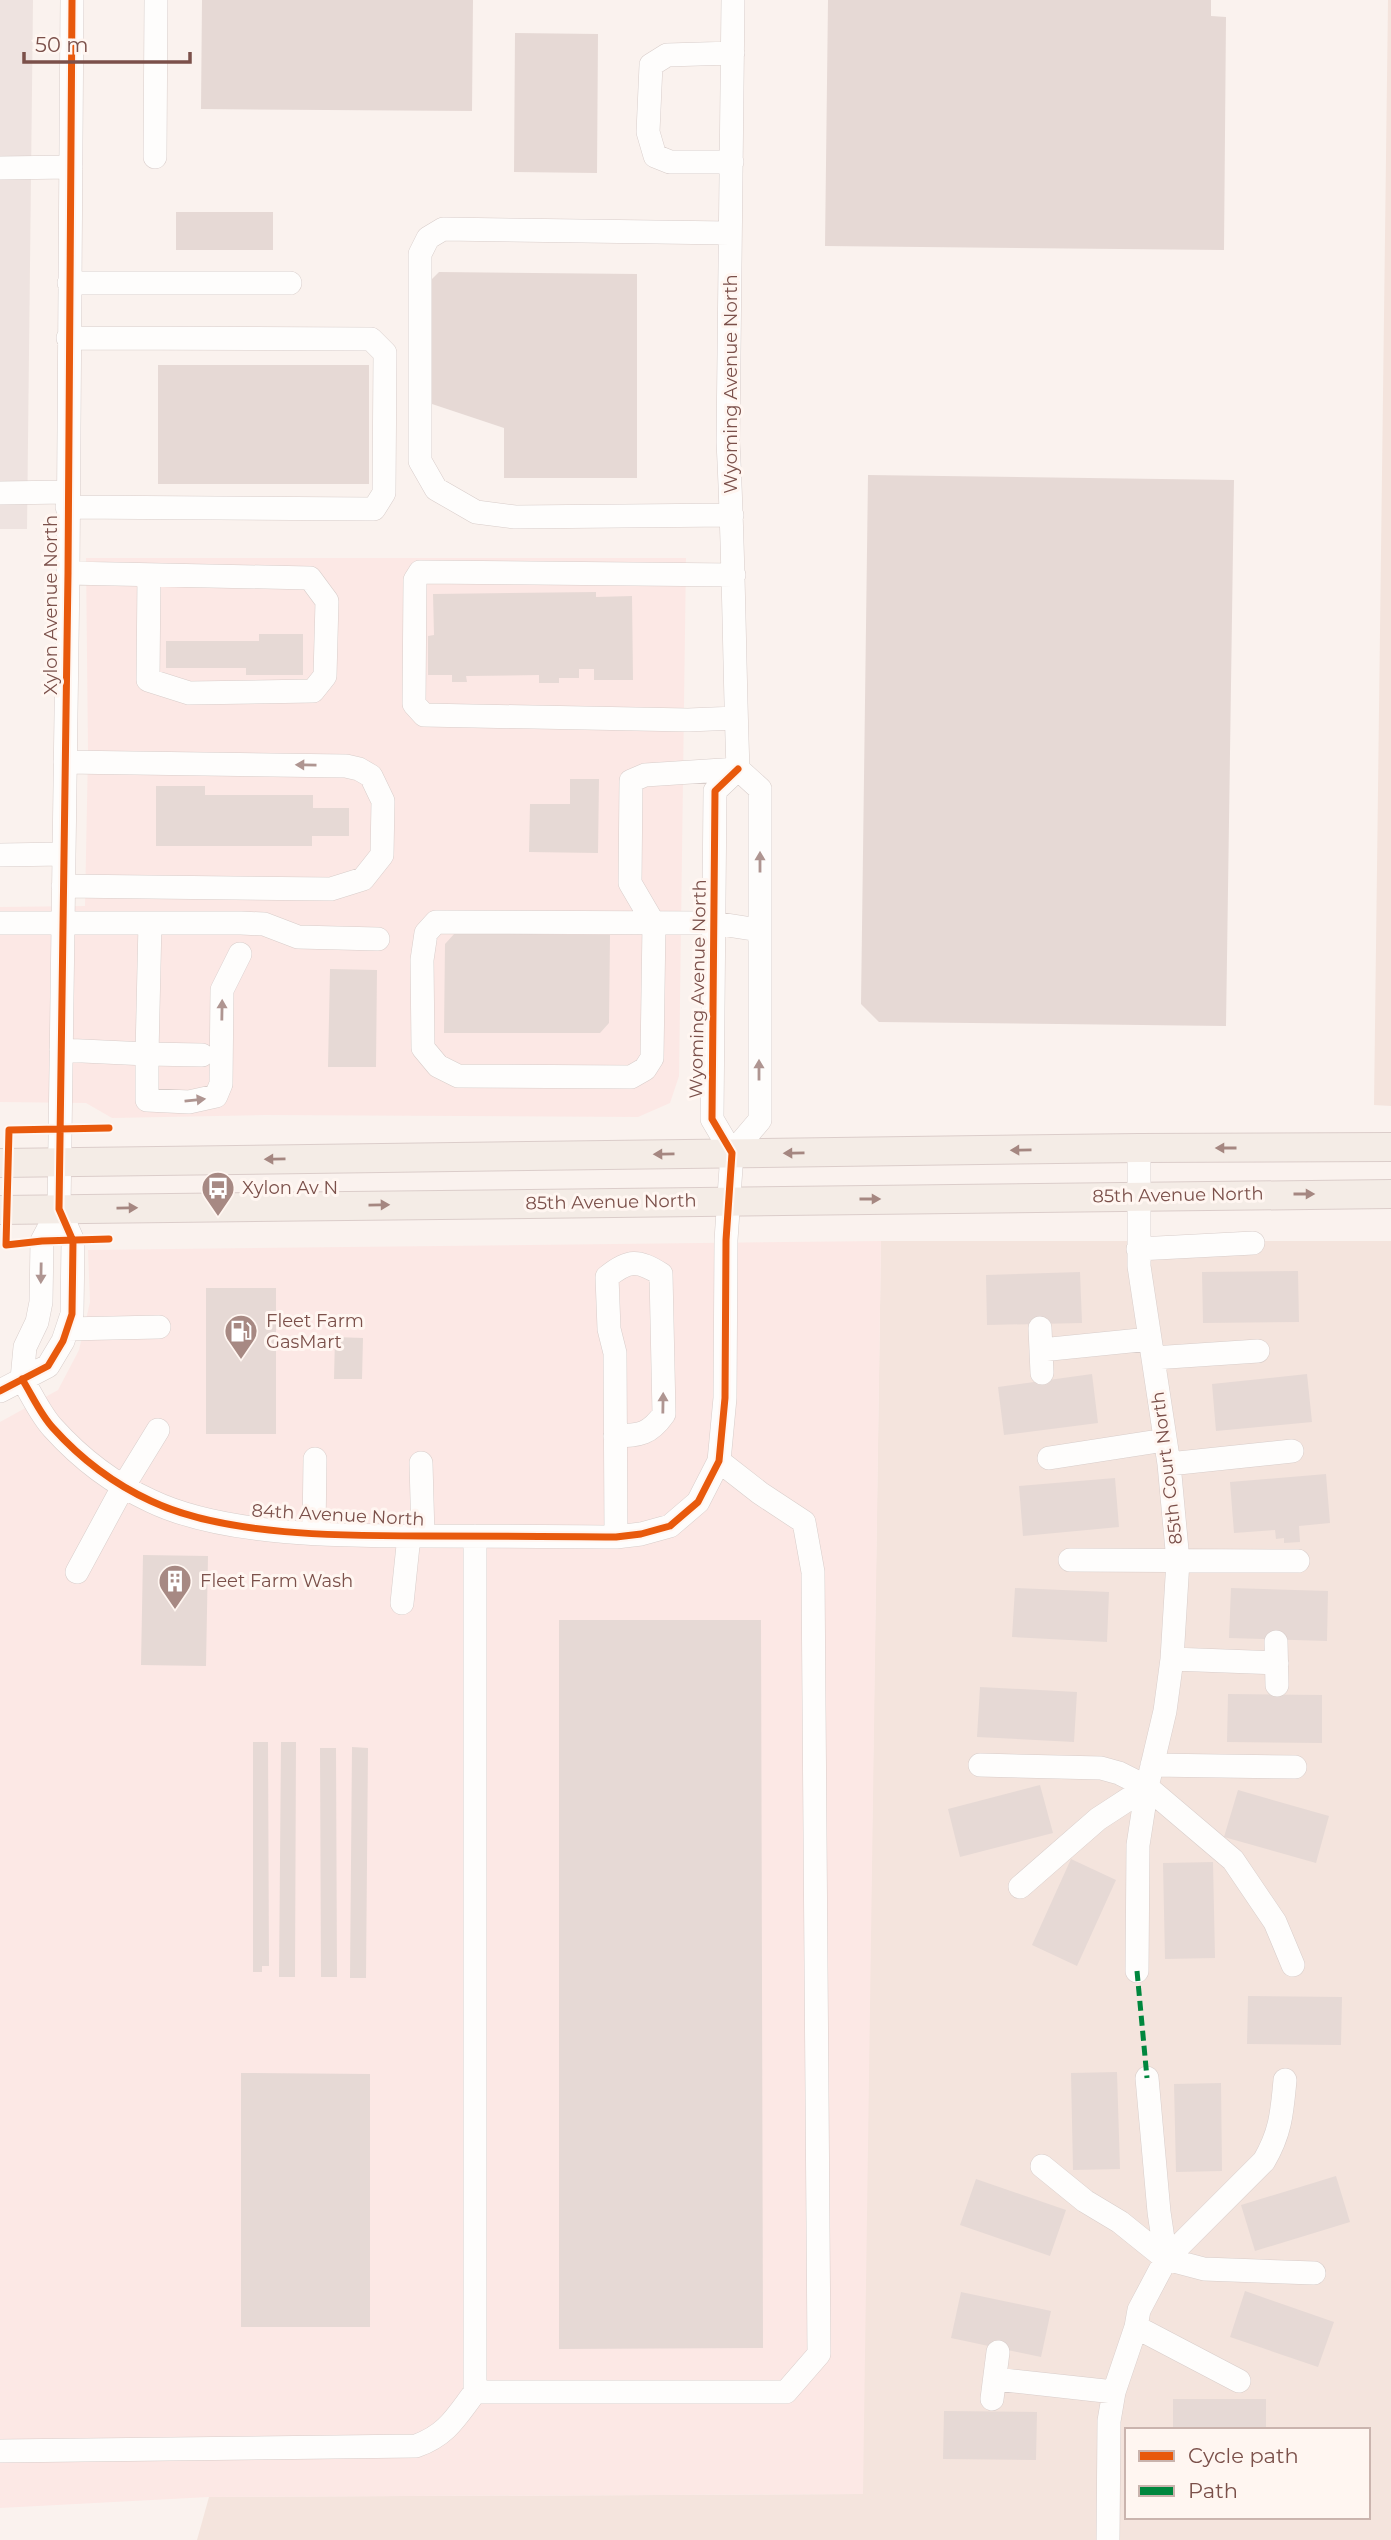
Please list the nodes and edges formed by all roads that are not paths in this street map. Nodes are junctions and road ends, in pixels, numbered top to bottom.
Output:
1 (72, 0) edge
2 (156, 0) edge
3 (733, 0) edge
4 (733, 53) junction
5 (155, 157) dead end
6 (732, 162) junction
7 (71, 167) junction
8 (0, 168) edge
9 (730, 233) junction
10 (69, 283) junction
11 (290, 283) dead end
12 (68, 338) junction
13 (0, 493) edge
14 (67, 500) junction
15 (732, 515) junction
16 (68, 573) junction
17 (149, 575) junction
18 (734, 575) junction
19 (736, 718) junction
20 (65, 762) junction
21 (738, 769) junction
22 (64, 854) junction
23 (0, 855) edge
24 (63, 886) junction
25 (0, 923) edge
26 (63, 923) junction
27 (150, 923) junction
28 (714, 923) junction
29 (654, 924) junction
30 (759, 930) junction
31 (378, 939) dead end
32 (240, 954) dead end
33 (61, 1049) junction
34 (147, 1054) junction
35 (202, 1055) dead end
36 (1391, 1147) edge
37 (1139, 1148) junction
38 (732, 1153) junction
39 (60, 1162) junction
40 (0, 1163) edge
41 (1391, 1194) edge
42 (1138, 1196) junction
43 (729, 1201) junction
44 (59, 1209) junction
45 (0, 1210) edge
46 (1253, 1243) dead end
47 (1138, 1249) junction
48 (159, 1327) dead end
49 (67, 1329) junction
50 (1152, 1348) junction
51 (1258, 1351) dead end
52 (1042, 1373) dead end
53 (22, 1378) junction
54 (0, 1391) edge
55 (158, 1430) dead end
56 (615, 1436) junction
57 (1165, 1440) junction
58 (1292, 1451) dead end
59 (1049, 1458) dead end
60 (315, 1460) dead end
61 (719, 1461) junction
62 (421, 1464) dead end
63 (1169, 1464) junction
64 (123, 1487) junction
65 (314, 1533) junction
66 (416, 1536) junction
67 (475, 1536) junction
68 (615, 1537) junction
69 (1070, 1560) dead end
70 (1178, 1560) junction
71 (1298, 1560) dead end
72 (77, 1572) dead end
73 (402, 1603) dead end
74 (1172, 1659) junction
75 (1277, 1663) dead end
76 (980, 1765) dead end
77 (1295, 1767) dead end
78 (1149, 1776) junction
79 (1020, 1886) dead end
80 (1293, 1965) dead end
81 (1137, 1971) dead end
82 (1147, 2078) dead end
83 (1285, 2080) dead end
84 (1042, 2166) dead end
85 (1166, 2259) junction
86 (1314, 2273) dead end
87 (1136, 2327) junction
88 (999, 2352) dead end
89 (1239, 2381) dead end
90 (475, 2392) junction
91 (1114, 2392) junction
92 (0, 2451) edge
93 (1108, 2540) edge

1 - 7 street, Xylon Avenue North
2 - 5 street
3 - 4 street, Wyoming Avenue North
4 - 6 street, Wyoming Avenue North
4 - 6 street
6 - 9 street, Wyoming Avenue North
7 - 8 street
7 - 10 street, Xylon Avenue North
9 - 15 street, Wyoming Avenue North
9 - 15 street
10 - 11 street
10 - 12 street, Xylon Avenue North
12 - 14 street, Xylon Avenue North
12 - 14 street
13 - 14 street
14 - 16 street, Xylon Avenue North
15 - 18 street, Wyoming Avenue North
16 - 17 street
16 - 20 street, Xylon Avenue North
17 - 17 street
18 - 19 street, Wyoming Avenue North
18 - 19 street
19 - 21 street, Wyoming Avenue North
20 - 22 street, Xylon Avenue North
24 -> 20 street
21 - 28 street, Wyoming Avenue North
21 - 29 street
30 -> 21 street
22 - 23 street
22 - 24 street, Xylon Avenue North
24 - 26 street, Xylon Avenue North
25 - 26 street
26 - 27 street
26 - 33 street, Xylon Avenue North
27 - 31 street
27 - 34 street
28 - 29 street
28 - 30 street
28 - 38 street, Wyoming Avenue North
29 - 29 street
38 -> 30 street
34 -> 32 street
33 - 34 street
33 - 39 street, Xylon Avenue North
34 - 35 street
36 -> 37 main road
37 -> 38 main road
37 - 42 street, 85th Court North
38 -> 39 main road
38 - 43 street
39 - 40 main road
39 - 44 street, Xylon Avenue North
42 -> 41 main road, 85th Avenue North
43 -> 42 main road, 85th Avenue North
42 - 47 street, 85th Court North
44 -> 43 main road, 85th Avenue North
43 - 61 street
44 - 45 main road, 85th Avenue North
44 - 49 street
44 -> 53 street
46 - 47 street
47 - 50 street, 85th Court North
48 - 49 street
49 - 53 street
50 - 51 street
50 - 52 street
50 - 57 street, 85th Court North
53 - 54 street
53 - 64 street, 84th Avenue North
55 - 64 street
56 -> 56 street
56 - 68 street
57 - 59 street
57 - 63 street, 85th Court North
58 - 63 street
60 - 65 street
61 - 68 street, 84th Avenue North
61 - 90 street
62 - 66 street
63 - 70 street, 85th Court North
64 - 65 street, 84th Avenue North
64 - 72 street
65 - 66 street, 84th Avenue North
66 - 67 street, 84th Avenue North
66 - 73 street
67 - 68 street, 84th Avenue North
67 - 90 street
69 - 70 street
70 - 71 street
70 - 74 street, 85th Court North
74 - 75 street
74 - 78 street, 85th Court North
76 - 78 street
77 - 78 street
78 - 79 street
78 - 80 street
78 - 81 street, 85th Court North
82 - 85 street
83 - 85 street
84 - 85 street
85 - 86 street
85 - 87 street
87 - 89 street
87 - 91 street
88 - 91 street
90 - 92 street
91 - 93 street

